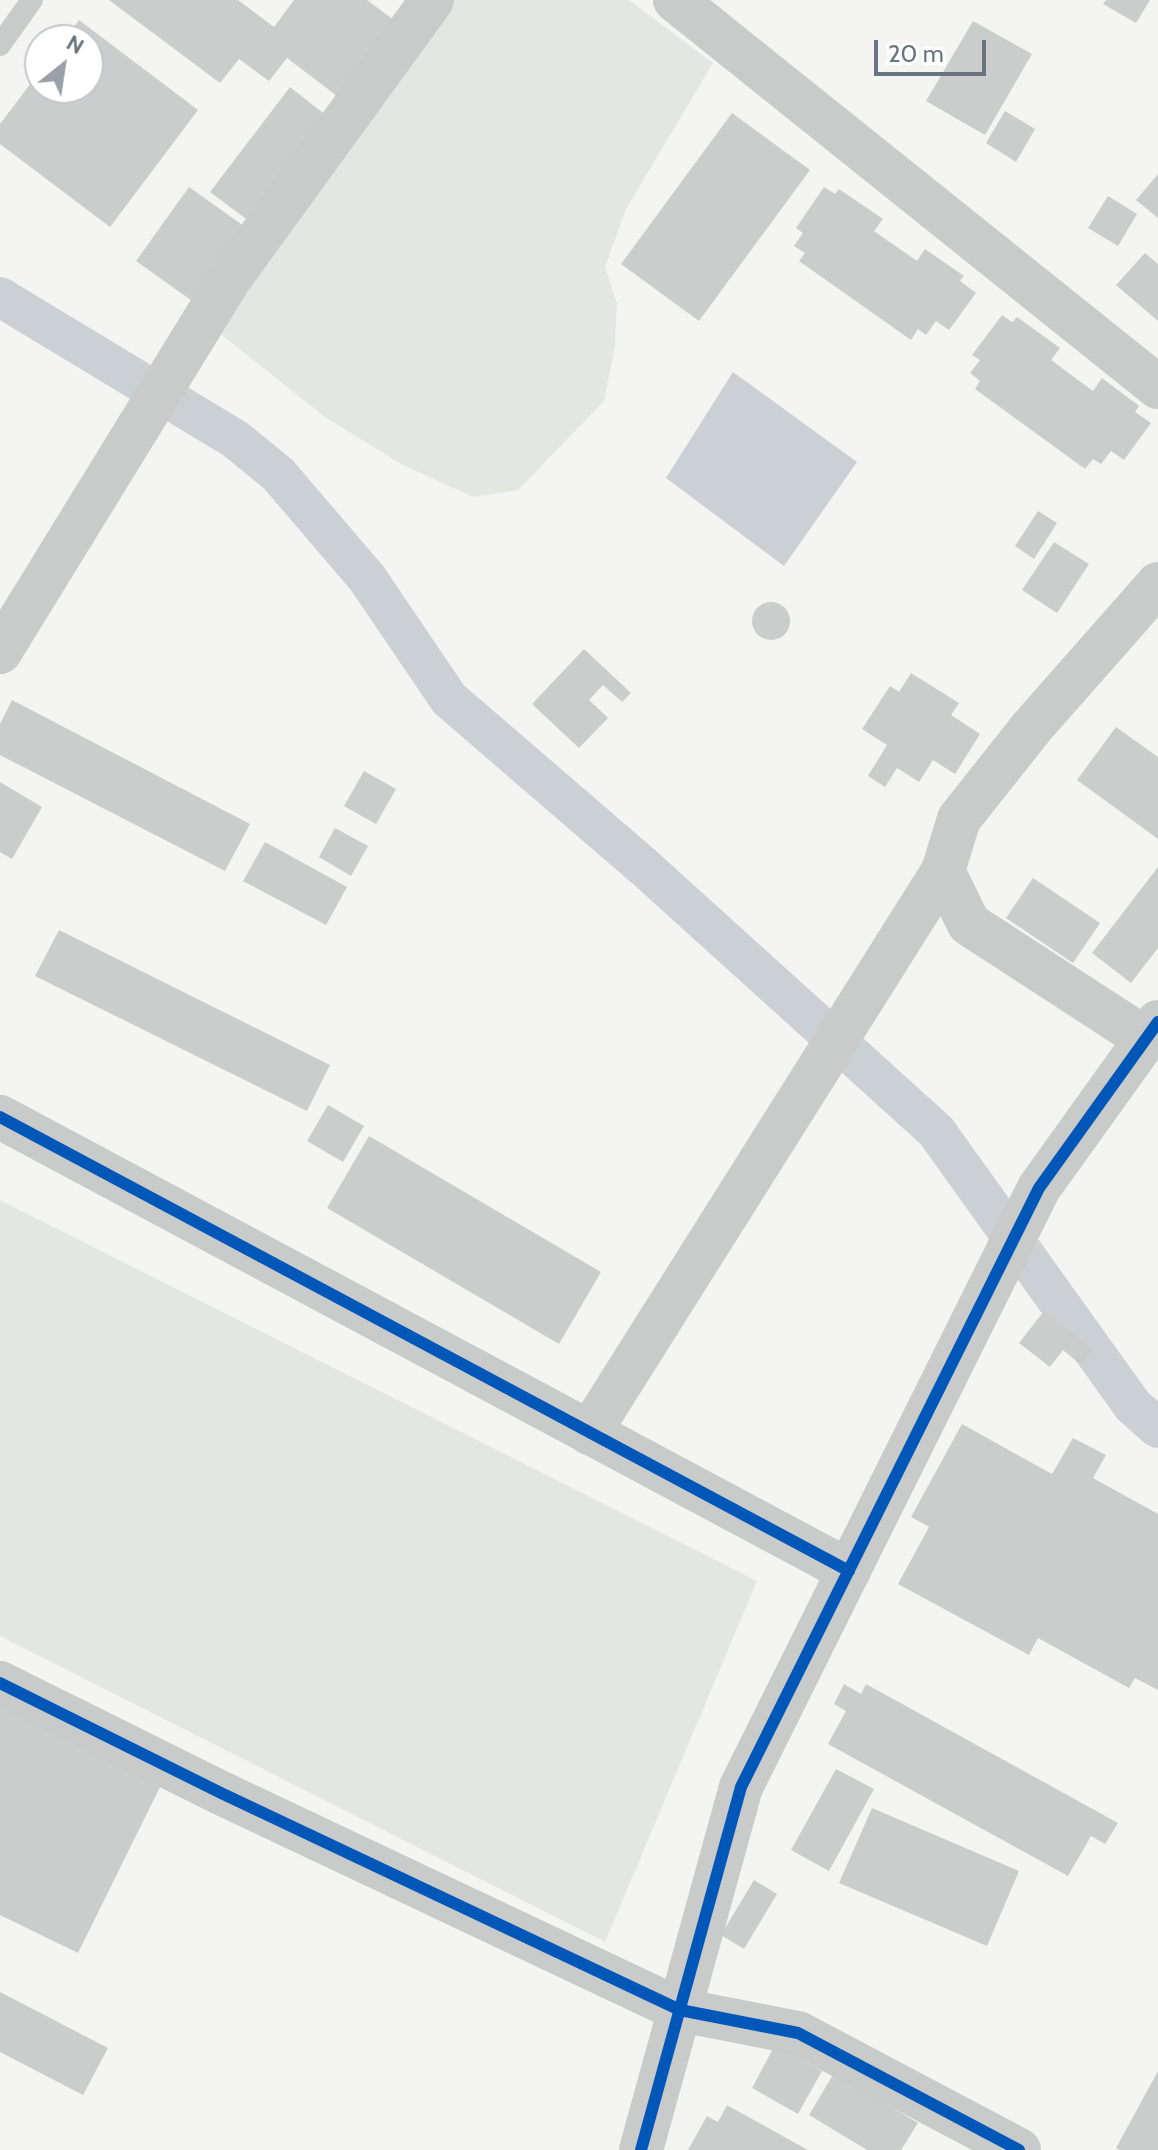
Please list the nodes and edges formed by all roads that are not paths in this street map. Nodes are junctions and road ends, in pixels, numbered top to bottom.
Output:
1 (32, 0) edge
2 (432, 0) edge
3 (675, 0) edge
4 (0, 45) edge
5 (1158, 387) edge
6 (1158, 584) edge
7 (0, 652) edge
8 (943, 871) junction
9 (1152, 1030) edge
10 (0, 1117) edge
11 (589, 1433) junction
12 (849, 1571) junction
13 (0, 1683) edge
14 (680, 2010) junction
15 (641, 2150) edge
16 (1019, 2150) edge

1 - 4 lane
2 - 7 street
3 - 5 street
6 - 8 street
8 - 9 street
8 - 11 street
9 - 12 street
10 - 11 street
11 - 12 street
12 - 14 street
13 - 14 street
14 - 15 street
14 - 16 street

